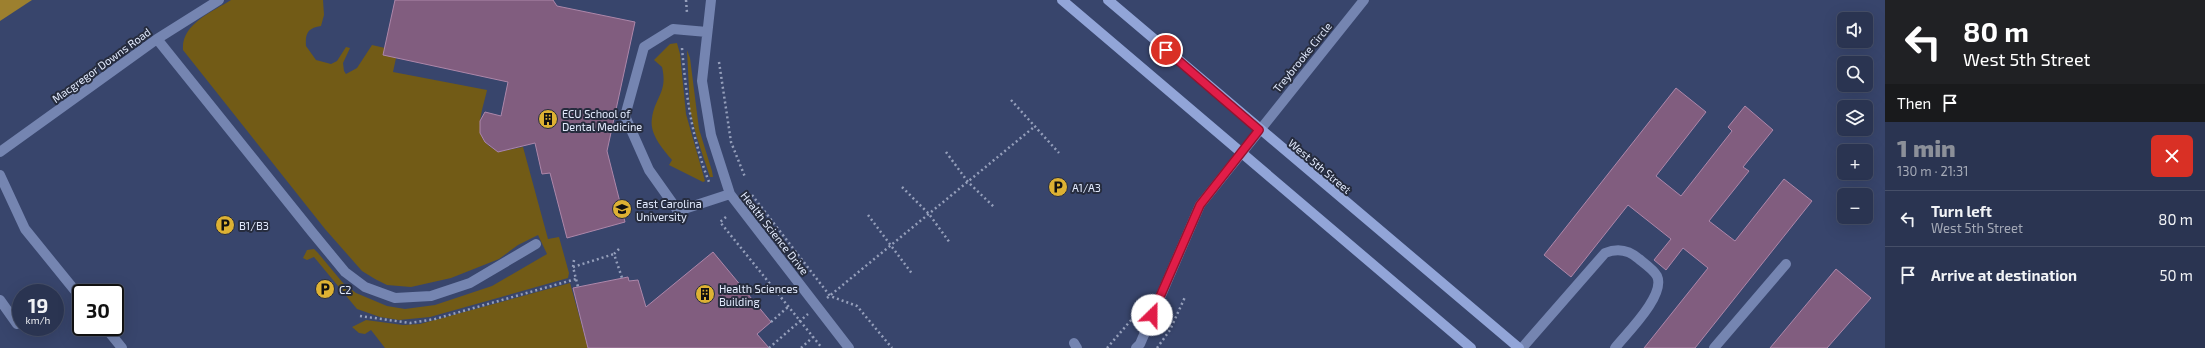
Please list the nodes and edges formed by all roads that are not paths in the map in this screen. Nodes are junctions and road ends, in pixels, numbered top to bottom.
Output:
1 (218, 0) edge
2 (711, 0) edge
3 (1062, 0) edge
4 (1108, 0) edge
5 (1364, 0) edge
6 (707, 32) junction
7 (156, 39) junction
8 (1259, 130) junction
9 (0, 152) edge
10 (1240, 153) junction
11 (0, 175) edge
12 (730, 194) junction
13 (536, 244) dead end
14 (1786, 264) dead end
15 (72, 287) edge
16 (0, 300) edge
17 (12, 317) edge
18 (112, 336) edge
19 (122, 348) edge
20 (849, 348) edge
21 (1136, 348) edge
22 (1472, 348) edge
23 (1520, 348) edge
24 (1615, 348) edge
25 (1714, 348) edge

1 - 7 street, Macgregor Downs Road
2 - 6 street, Health Science Drive
3 - 10 main road
4 - 8 main road, West 5th Street
5 - 8 street, Treybrooke Circle
6 - 12 street, Health Science Drive
6 - 12 street
7 - 9 street, Macgregor Downs Road
7 - 13 street
8 - 10 street, Treybrooke Circle
8 - 23 main road, West 5th Street
10 - 21 street, Treybrooke Circle
10 - 22 main road
11 - 15 street
12 - 20 street, Health Science Drive
14 - 25 street
16 - 17 street
18 - 19 street
23 - 24 street

